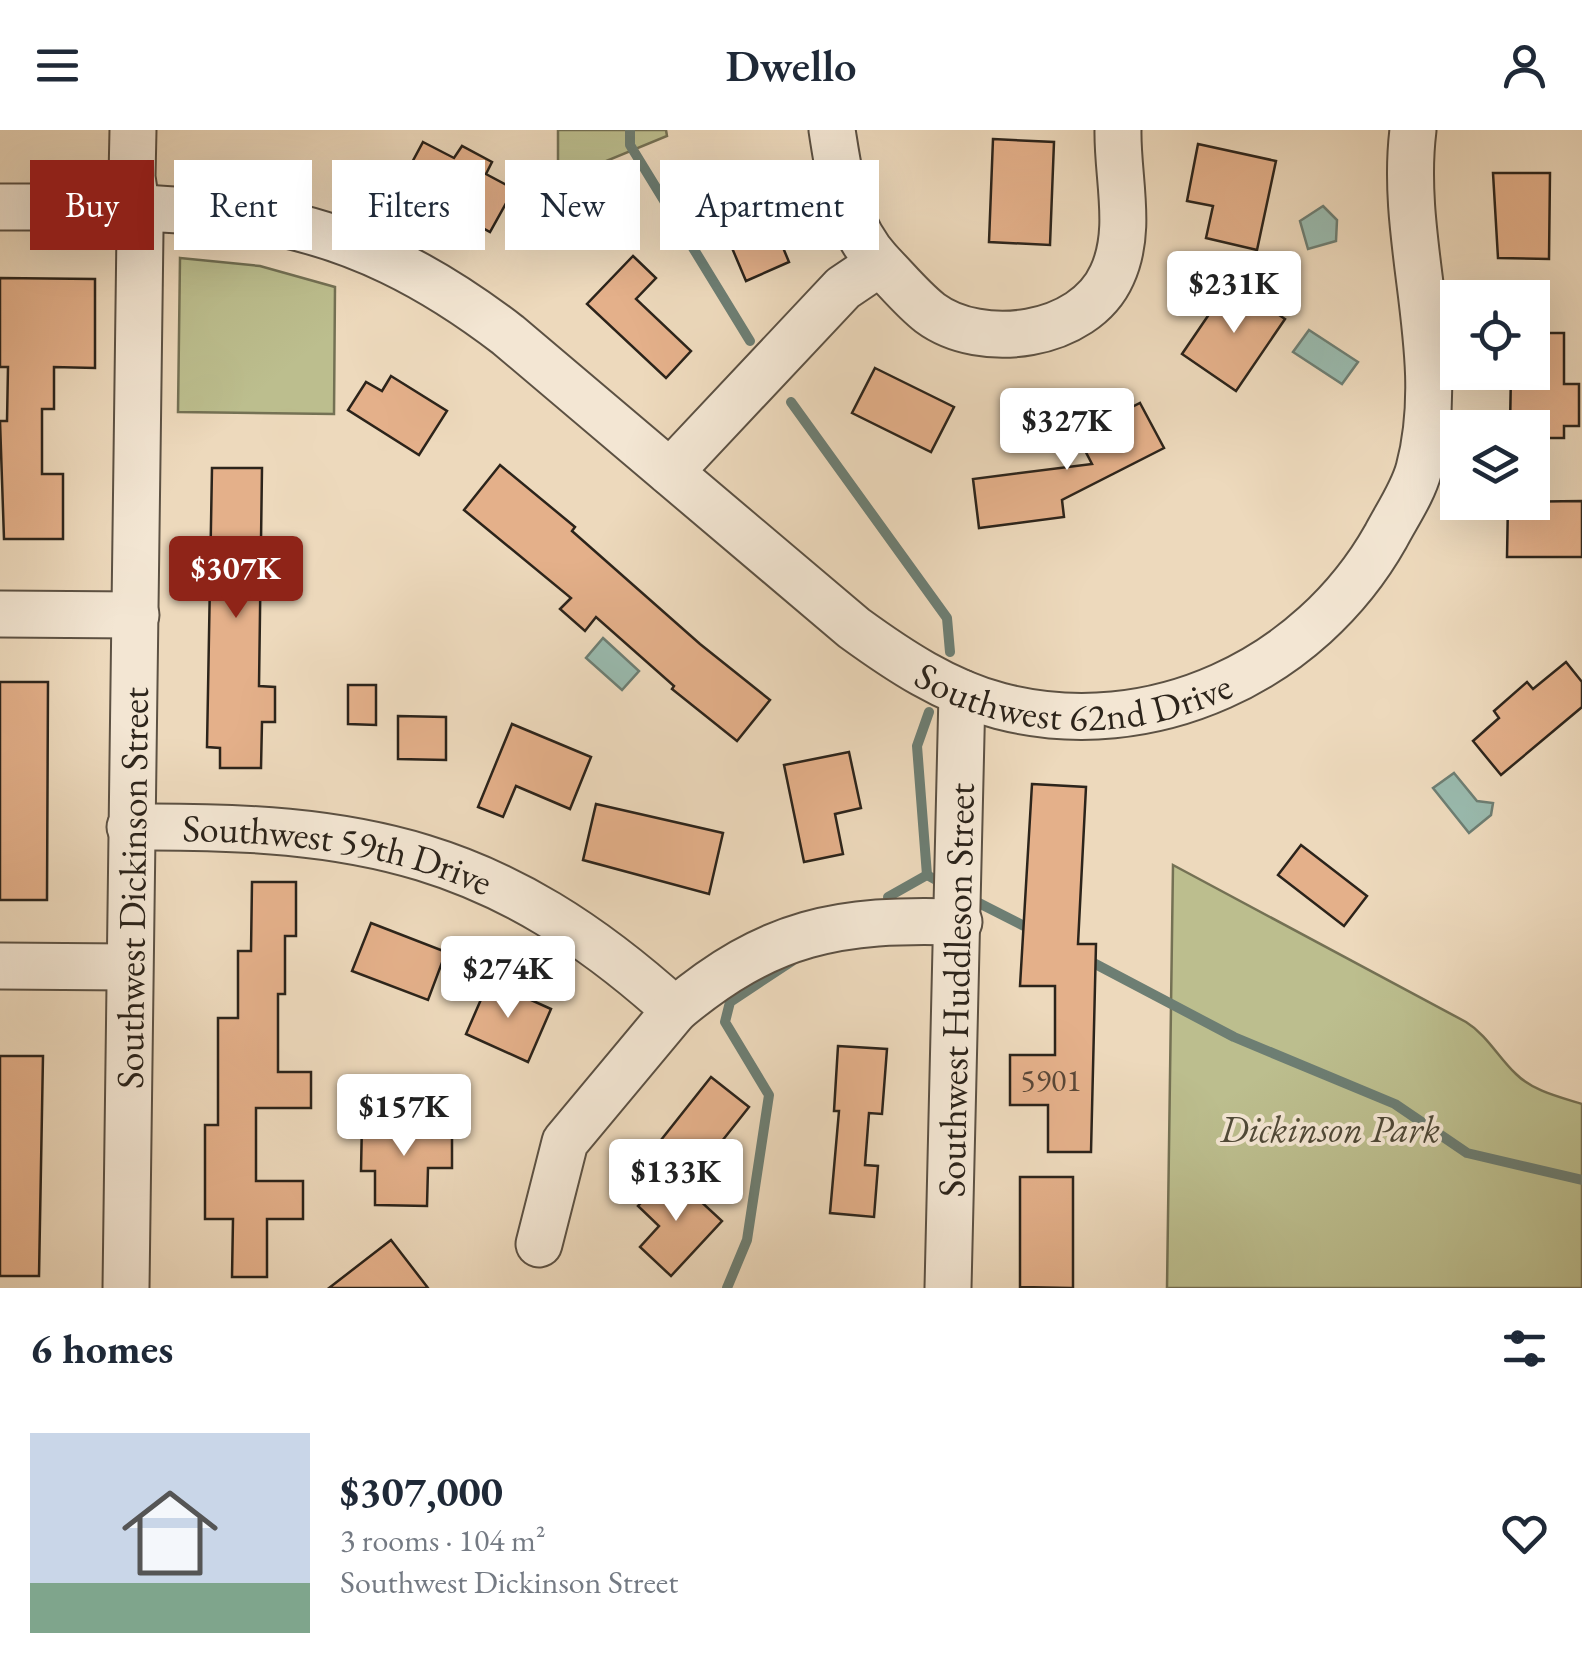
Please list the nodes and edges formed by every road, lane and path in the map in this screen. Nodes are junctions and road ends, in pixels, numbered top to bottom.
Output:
1 (133, 130) edge
2 (832, 130) edge
3 (1118, 130) edge
4 (1413, 130) edge
5 (134, 160) edge
6 (0, 208) edge
7 (30, 208) edge
8 (154, 210) edge
9 (136, 250) edge
10 (880, 264) junction
11 (670, 472) junction
12 (0, 614) edge
13 (136, 616) junction
14 (962, 694) junction
15 (130, 826) junction
16 (959, 922) junction
17 (0, 966) edge
18 (128, 967) junction
19 (675, 1010) junction
20 (539, 1244) dead end
21 (126, 1288) edge
22 (948, 1288) edge

1 - 5 street, Southwest Dickinson Street
2 - 10 street
3 - 10 street
4 - 14 street, Southwest 62nd Drive
6 - 7 street, Southwest 62nd Drive
8 - 11 street, Southwest 62nd Drive
9 - 13 street, Southwest Dickinson Street
10 - 11 street
11 - 14 street, Southwest 62nd Drive
12 - 13 street
13 - 15 street, Southwest Dickinson Street
14 - 16 street, Southwest Huddleson Street
15 - 18 street, Southwest Dickinson Street
15 - 19 street, Southwest 59th Drive
16 - 19 street
16 - 22 street, Southwest Huddleson Street
17 - 18 street
18 - 21 street, Southwest Dickinson Street
19 - 20 street

